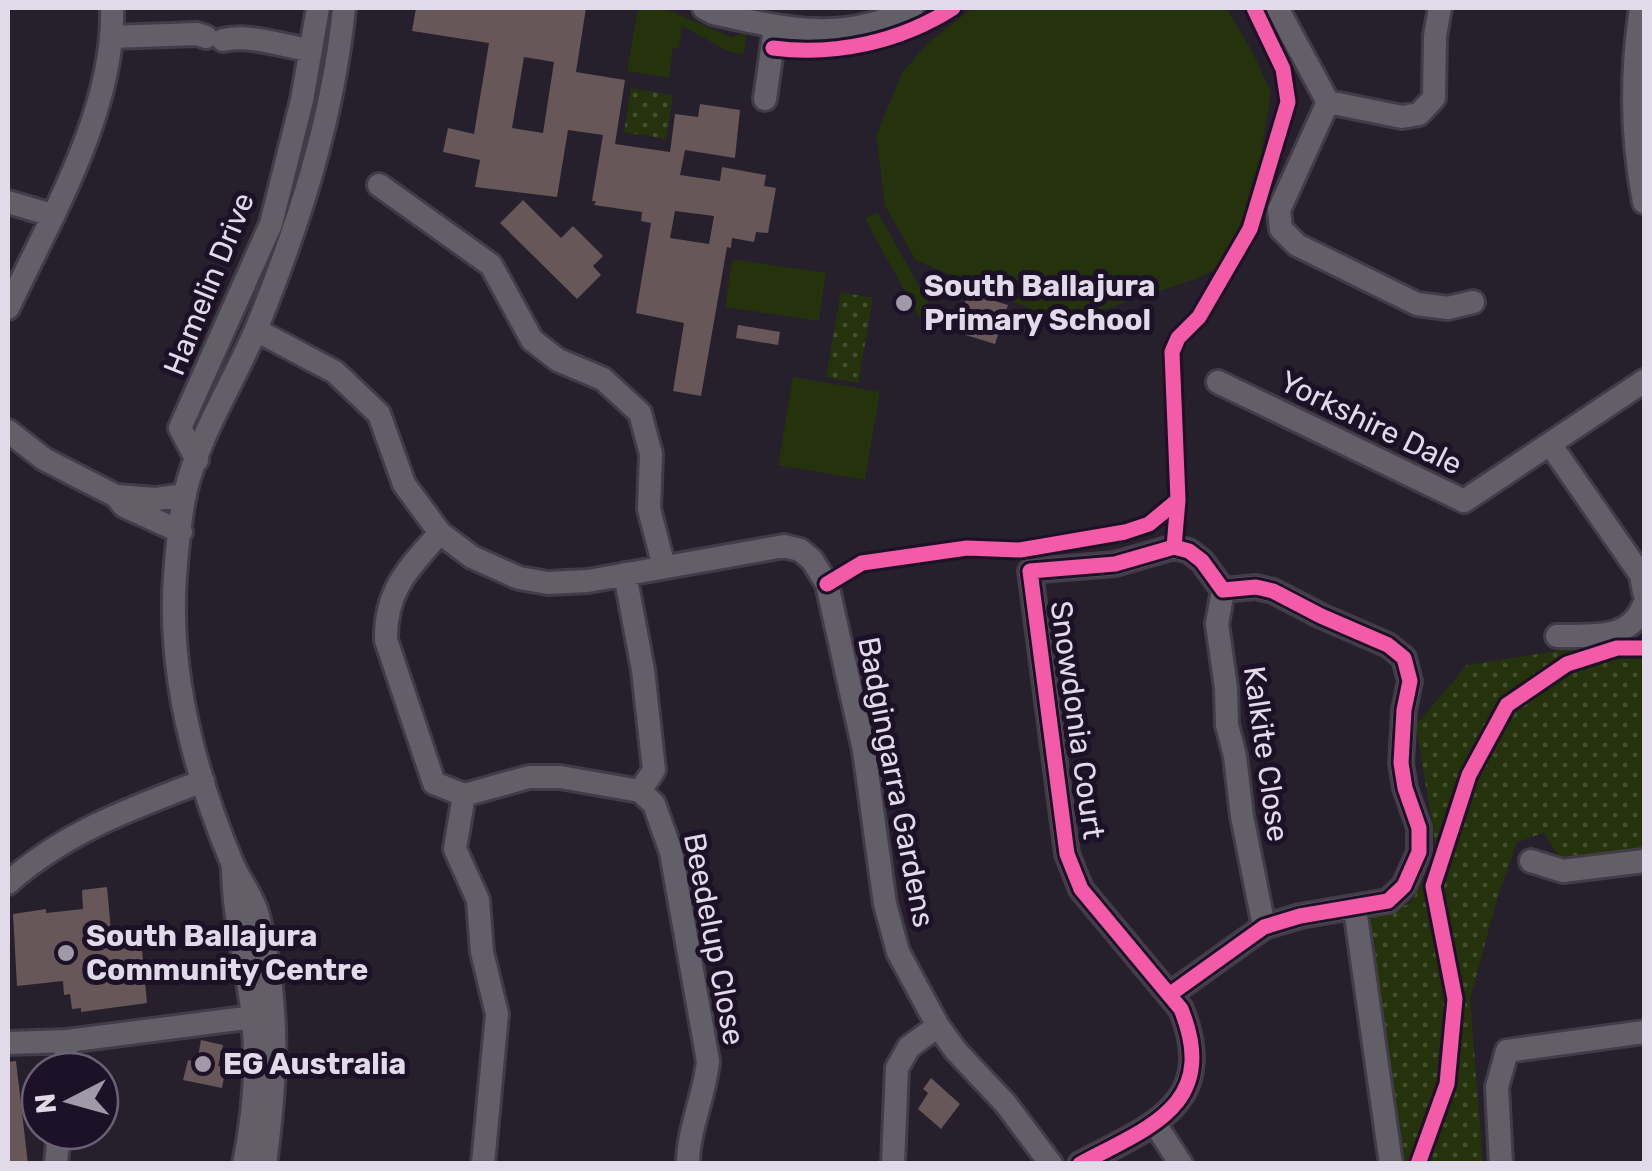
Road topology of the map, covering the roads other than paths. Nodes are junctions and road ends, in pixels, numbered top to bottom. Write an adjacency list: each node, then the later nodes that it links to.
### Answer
1 (112, 8): 10 (street)
2 (318, 8): 11 (street, Hamelin Drive)
3 (344, 8): 20 (street, Hamelin Drive)
4 (704, 8): 9 (street)
5 (912, 8): 9 (street)
6 (1277, 8): 13 (street)
7 (1440, 8): 13 (street)
8 (1641, 8): 16 (street)
9 (775, 28): 12 (street)
10 (111, 37): 11 (street); 17 (street)
11 (311, 50): 25 (street, Hamelin Drive)
12 (765, 98)
13 (1328, 102): 18 (street)
14 (379, 185): 30 (street)
15 (8, 202): 17 (street)
16 (1644, 202)
17 (52, 215): 19 (street)
18 (1473, 302)
19 (8, 308)
20 (256, 330): 25 (street, Hamelin Drive); 29 (street, Badgingarra Gardens)
21 (1644, 381): 24 (street, Yorkshire Dale)
22 (1218, 382): 24 (street, Yorkshire Dale)
23 (8, 431): 27 (street)
24 (1550, 444): 33 (street)
25 (196, 460): 26 (street, Hamelin Drive)
26 (185, 495): 27 (street); 28 (street, Hamelin Drive)
27 (116, 496): 28 (street)
28 (181, 532): 36 (street, Hamelin Drive)
29 (440, 533): 31 (street, Badgingarra Gardens); 38 (street)
30 (664, 567): 31 (street, Badgingarra Gardens); 47 (street, Badgingarra Gardens)
31 (625, 574): 37 (street)
32 (1223, 590): 43 (street); 44 (street, Kalkite Close); 45 (street, Snowdonia Court)
33 (1644, 592)
34 (1644, 604): 35 (street)
35 (1557, 636)
36 (203, 781): 41 (street, Hamelin Drive); 42 (street)
37 (640, 792): 38 (street); 56 (street, Beedelup Close)
38 (464, 795): 55 (street)
39 (1532, 861): 40 (street)
40 (1644, 861)
41 (233, 866): 46 (street, Hamelin Drive); 54 (street, Hamelin Drive)
42 (8, 883)
43 (1355, 909): 44 (street); 61 (street)
44 (1264, 927): 45 (street)
45 (1169, 995): 52 (street, Snowdonia Court)
46 (253, 1018): 49 (street); 53 (street, Hamelin Drive)
47 (938, 1026): 57 (street); 58 (street, Badgingarra Gardens)
48 (1644, 1032): 62 (street)
49 (67, 1040): 50 (street); 51 (street)
50 (8, 1043)
51 (66, 1051)
52 (1155, 1124): 59 (street, Snowdonia Court); 60 (street)
53 (244, 1164)
54 (265, 1164)
55 (483, 1164)
56 (688, 1164)
57 (893, 1164)
58 (1050, 1164)
59 (1080, 1164)
60 (1181, 1164)
61 (1391, 1164)
62 (1502, 1164)

